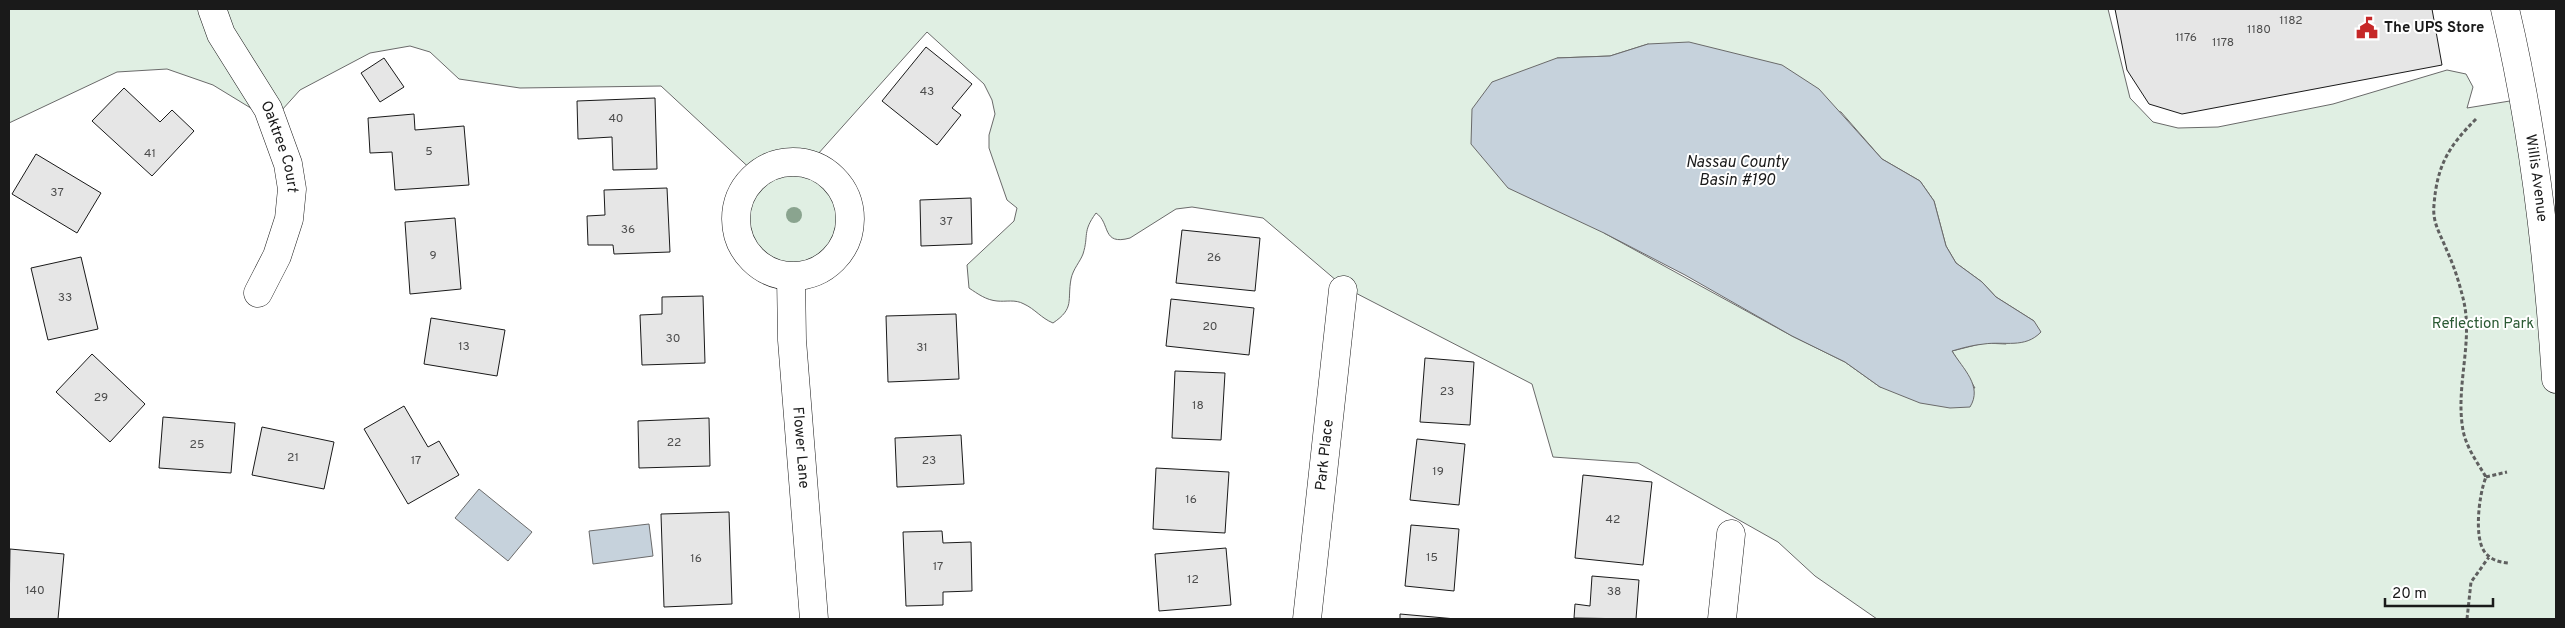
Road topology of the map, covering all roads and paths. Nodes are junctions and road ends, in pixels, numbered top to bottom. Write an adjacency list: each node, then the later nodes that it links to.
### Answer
1 (212, 9): 6 (street, Oaktree Court)
2 (2505, 9): 7 (street, Willis Avenue)
3 (2476, 119): 9 (path)
4 (791, 277): 4 (street); 13 (street, Flower Lane)
5 (1343, 290): 14 (street, Park Place)
6 (258, 293)
7 (2556, 379)
8 (2508, 472): 9 (path)
9 (2486, 477): 11 (path)
10 (1731, 534): 15 (street)
11 (2490, 557): 12 (path); 16 (path)
12 (2508, 563)
13 (814, 619)
14 (1307, 619)
15 (1722, 619)
16 (2467, 619)

